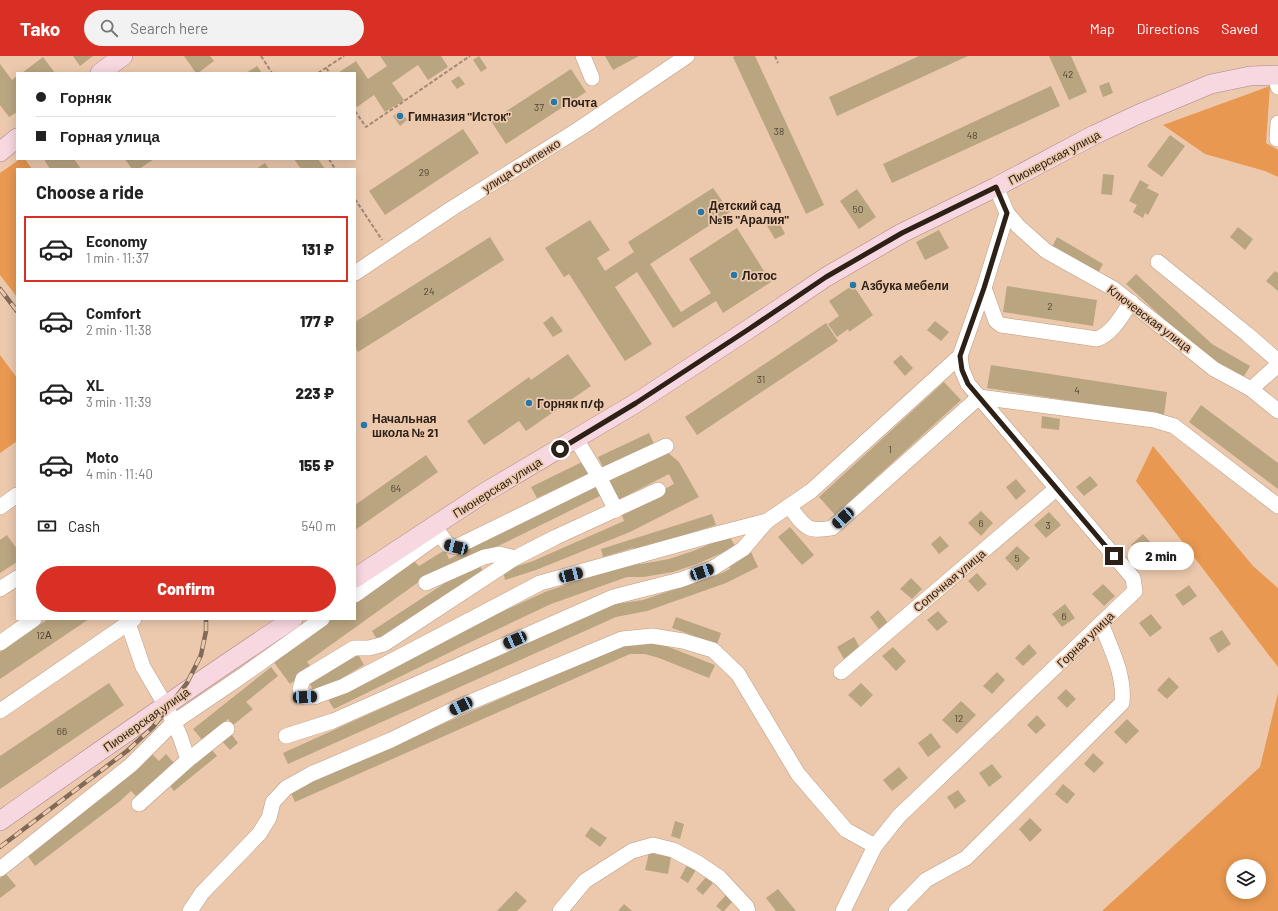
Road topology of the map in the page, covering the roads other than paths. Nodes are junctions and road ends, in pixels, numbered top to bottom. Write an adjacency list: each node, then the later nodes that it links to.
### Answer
1 (122, 56): 4 (main road)
2 (583, 56): 6 (street)
3 (687, 56): 14 (street, улица Осипенко)
4 (101, 72)
5 (1277, 76): 11 (main road, Пионерская улица)
6 (592, 78)
7 (1278, 123): 8 (street)
8 (1277, 138)
9 (16, 139): 10 (main road)
10 (0, 152)
11 (996, 187): 12 (street, Ключевская улица); 23 (main road, Пионерская улица)
12 (1007, 213): 15 (street); 16 (street, Ключевская улица)
13 (1158, 262): 18 (street)
14 (356, 272)
15 (984, 288): 16 (street); 17 (street)
16 (1131, 302): 20 (street, Ключевская улица)
17 (960, 356): 21 (street, Горная улица); 29 (street)
18 (1278, 361)
19 (1278, 365): 20 (street)
20 (1251, 388): 22 (street, Ключевская улица)
21 (979, 397): 26 (street, Горная улица); 29 (street); 30 (street)
22 (1278, 411)
23 (576, 439): 25 (street); 34 (main road, Пионерская улица)
24 (666, 446): 25 (street)
25 (600, 477): 32 (street); 34 (street)
26 (1057, 488): 45 (street, Горная улица); 47 (street, Сопочная улица)
27 (658, 490): 32 (street)
28 (16, 496): 31 (street)
29 (789, 506): 33 (street)
30 (1278, 506)
31 (0, 507)
32 (616, 510): 35 (street)
33 (768, 521): 35 (street); 51 (street)
34 (437, 530): 36 (main road, Пионерская улица); 40 (street)
35 (515, 558): 38 (street)
36 (356, 577)
37 (16, 579): 39 (street)
38 (426, 583)
39 (0, 589)
40 (356, 594)
41 (33, 620): 46 (street)
42 (291, 620): 49 (main road, Пионерская улица)
43 (320, 620): 49 (street)
44 (131, 621): 48 (street); 49 (street)
45 (1101, 623): 55 (street, Горная улица); 61 (street)
46 (0, 643)
47 (841, 672)
48 (0, 711)
49 (170, 714): 52 (street); 54 (main road, Пионерская улица); 56 (street)
50 (227, 728): 52 (street)
51 (286, 736)
52 (188, 760): 53 (street)
53 (139, 804)
54 (0, 821)
55 (875, 846): 57 (street); 60 (street, Горная улица)
56 (0, 869)
57 (190, 911)
58 (560, 911): 59 (street)
59 (748, 911)
60 (843, 911)
61 (896, 911)

